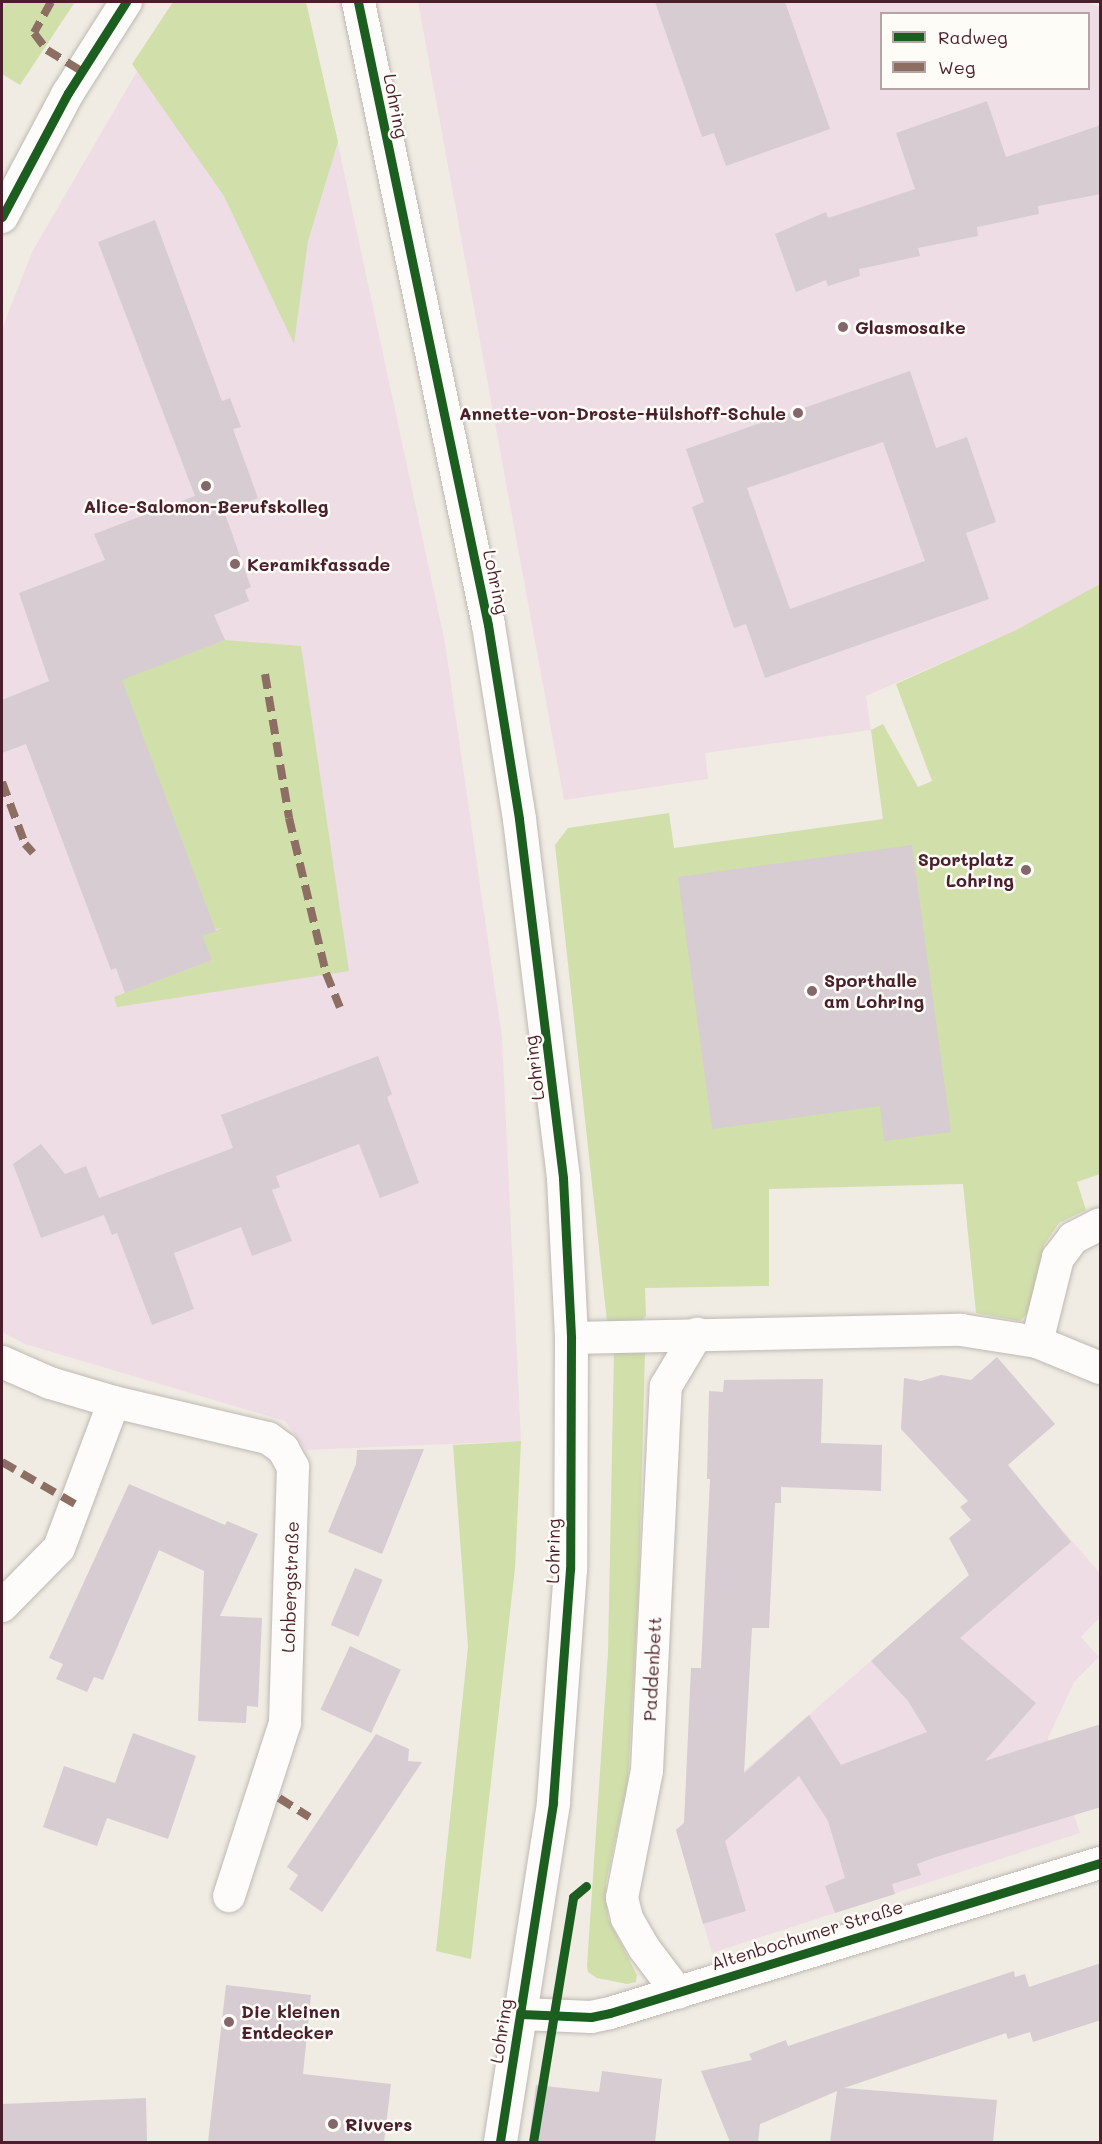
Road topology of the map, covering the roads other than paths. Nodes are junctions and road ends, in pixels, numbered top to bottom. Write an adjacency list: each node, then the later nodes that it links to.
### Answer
1 (126, 2): 3 (street)
2 (358, 2): 6 (street, Lohring)
3 (2, 217)
4 (1101, 1224): 7 (street)
5 (697, 1334): 6 (street); 7 (street); 14 (street, Paddenbett)
6 (571, 1338): 15 (street, Lohring)
7 (1037, 1342): 9 (street)
8 (2, 1362): 10 (street, Lohbergstraße)
9 (1101, 1368)
10 (114, 1402): 11 (street); 13 (street, Lohbergstraße)
11 (2, 1606)
12 (1101, 1863): 14 (street, Altenbochumer Straße)
13 (229, 1896)
14 (678, 1993): 15 (street, Altenbochumer Straße)
15 (521, 2014): 16 (street, Lohring)
16 (500, 2142)

